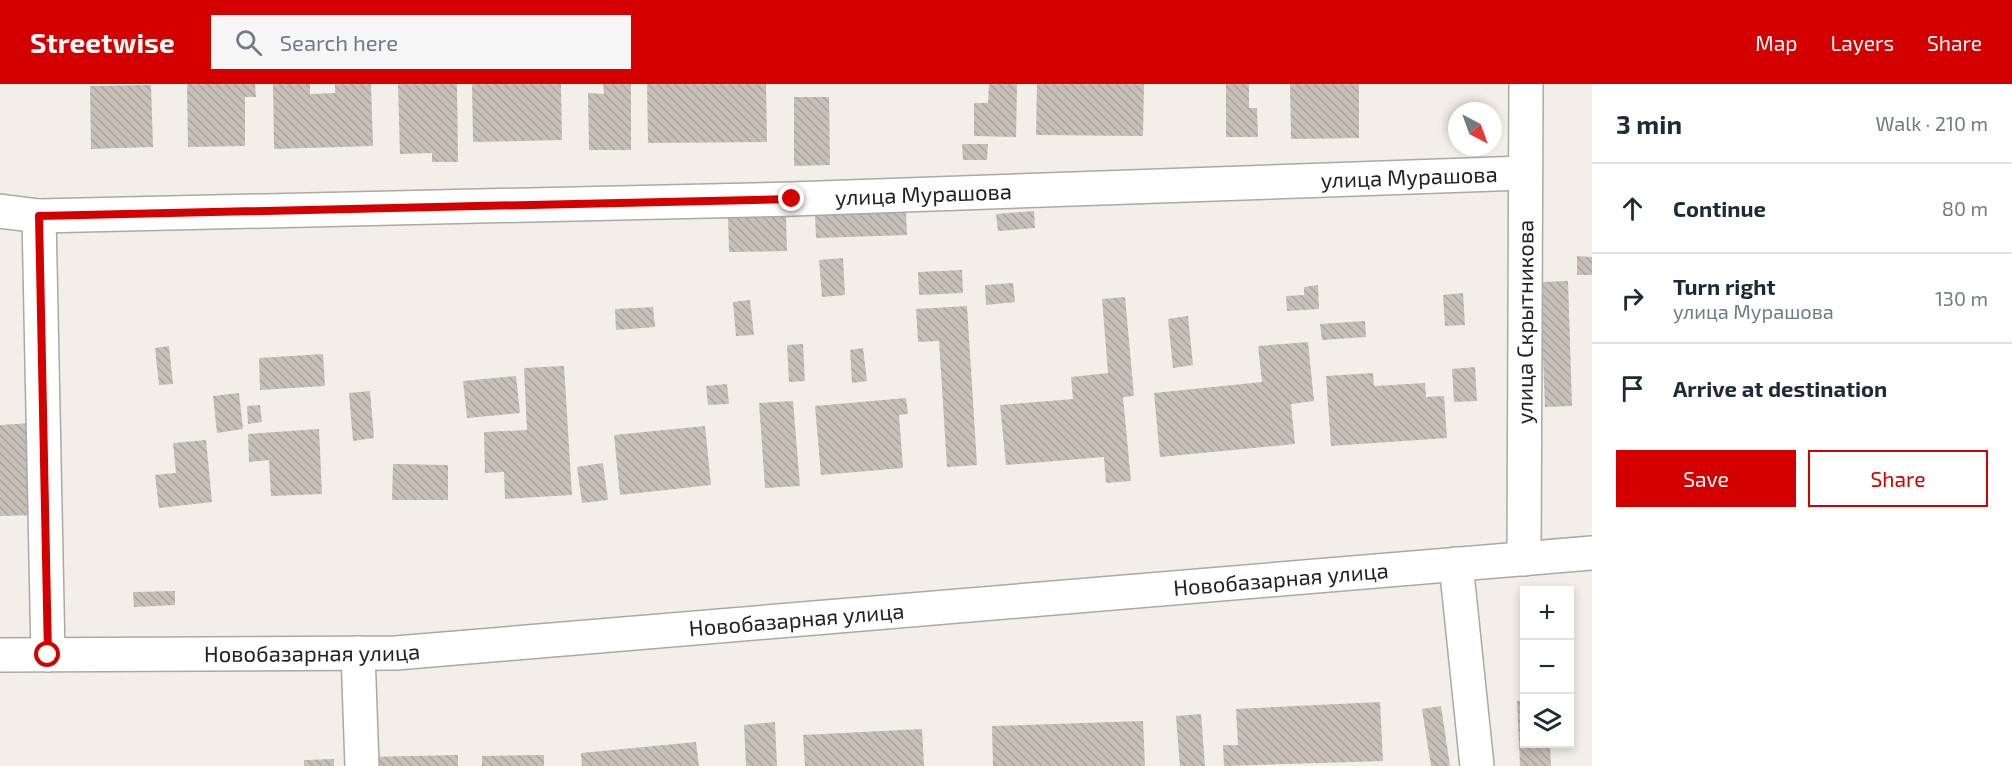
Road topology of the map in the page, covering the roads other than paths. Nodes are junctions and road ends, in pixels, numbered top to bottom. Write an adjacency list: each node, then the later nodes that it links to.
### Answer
1 (1526, 84): 2 (street, улица Скрытникова)
2 (1524, 173): 4 (street, улица Мурашова); 6 (street, улица Скрытникова)
3 (0, 211): 4 (street, улица Мурашова)
4 (39, 216): 10 (street)
5 (1592, 553): 6 (street, Новобазарная улица)
6 (1524, 559): 7 (street, Новобазарная улица)
7 (1456, 564): 8 (street, Новобазарная улица); 12 (street)
8 (358, 653): 10 (street, Новобазарная улица); 11 (street)
9 (0, 655): 10 (street, Новобазарная улица)
10 (48, 655)
11 (362, 766)
12 (1477, 766)

